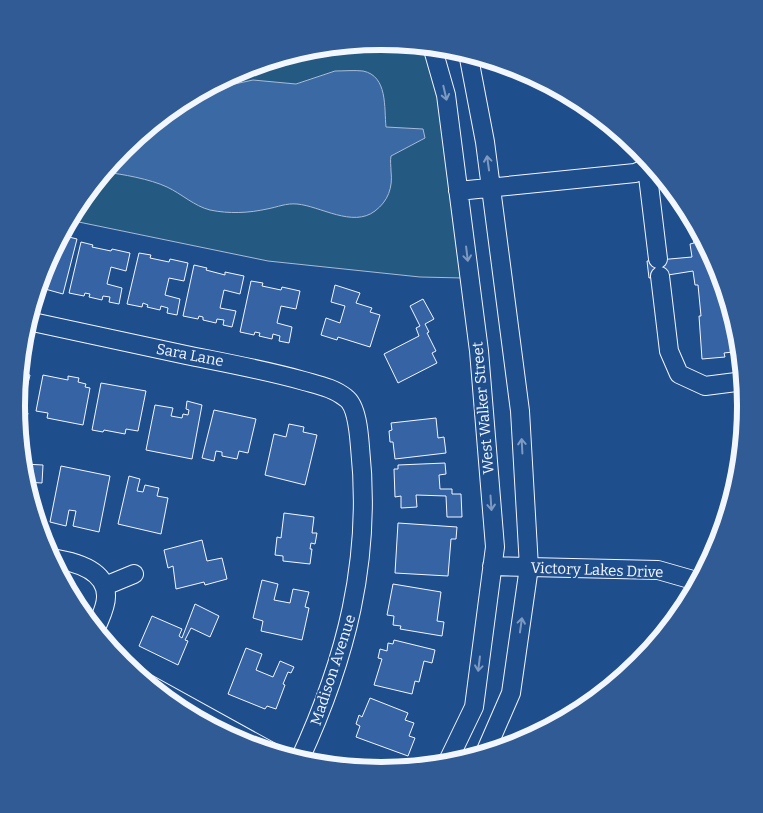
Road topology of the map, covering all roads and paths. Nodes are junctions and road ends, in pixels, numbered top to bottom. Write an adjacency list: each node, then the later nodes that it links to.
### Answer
1 (434, 54): 6 (street, West Walker Street, one-way to 6)
2 (470, 61): 5 (street, one-way to 2)
3 (647, 168): 5 (street)
4 (650, 172): 8 (street)
5 (492, 188): 6 (street); 12 (street, one-way to 5)
6 (458, 192): 11 (street, West Walker Street, one-way to 11)
7 (35, 323): 9 (street, Sara Lane)
8 (737, 382)
9 (348, 399): 20 (street, Madison Avenue)
10 (60, 561): 15 (street)
11 (492, 566): 12 (street, Victory Lakes Drive); 21 (street, West Walker Street, one-way to 21)
12 (529, 567): 14 (street, Victory Lakes Drive); 19 (street, one-way to 12)
13 (134, 574): 15 (street)
14 (693, 580)
15 (105, 586): 16 (street)
16 (98, 622)
17 (186, 705): 18 (street)
18 (227, 727)
19 (488, 747)
20 (302, 754)
21 (450, 756)

